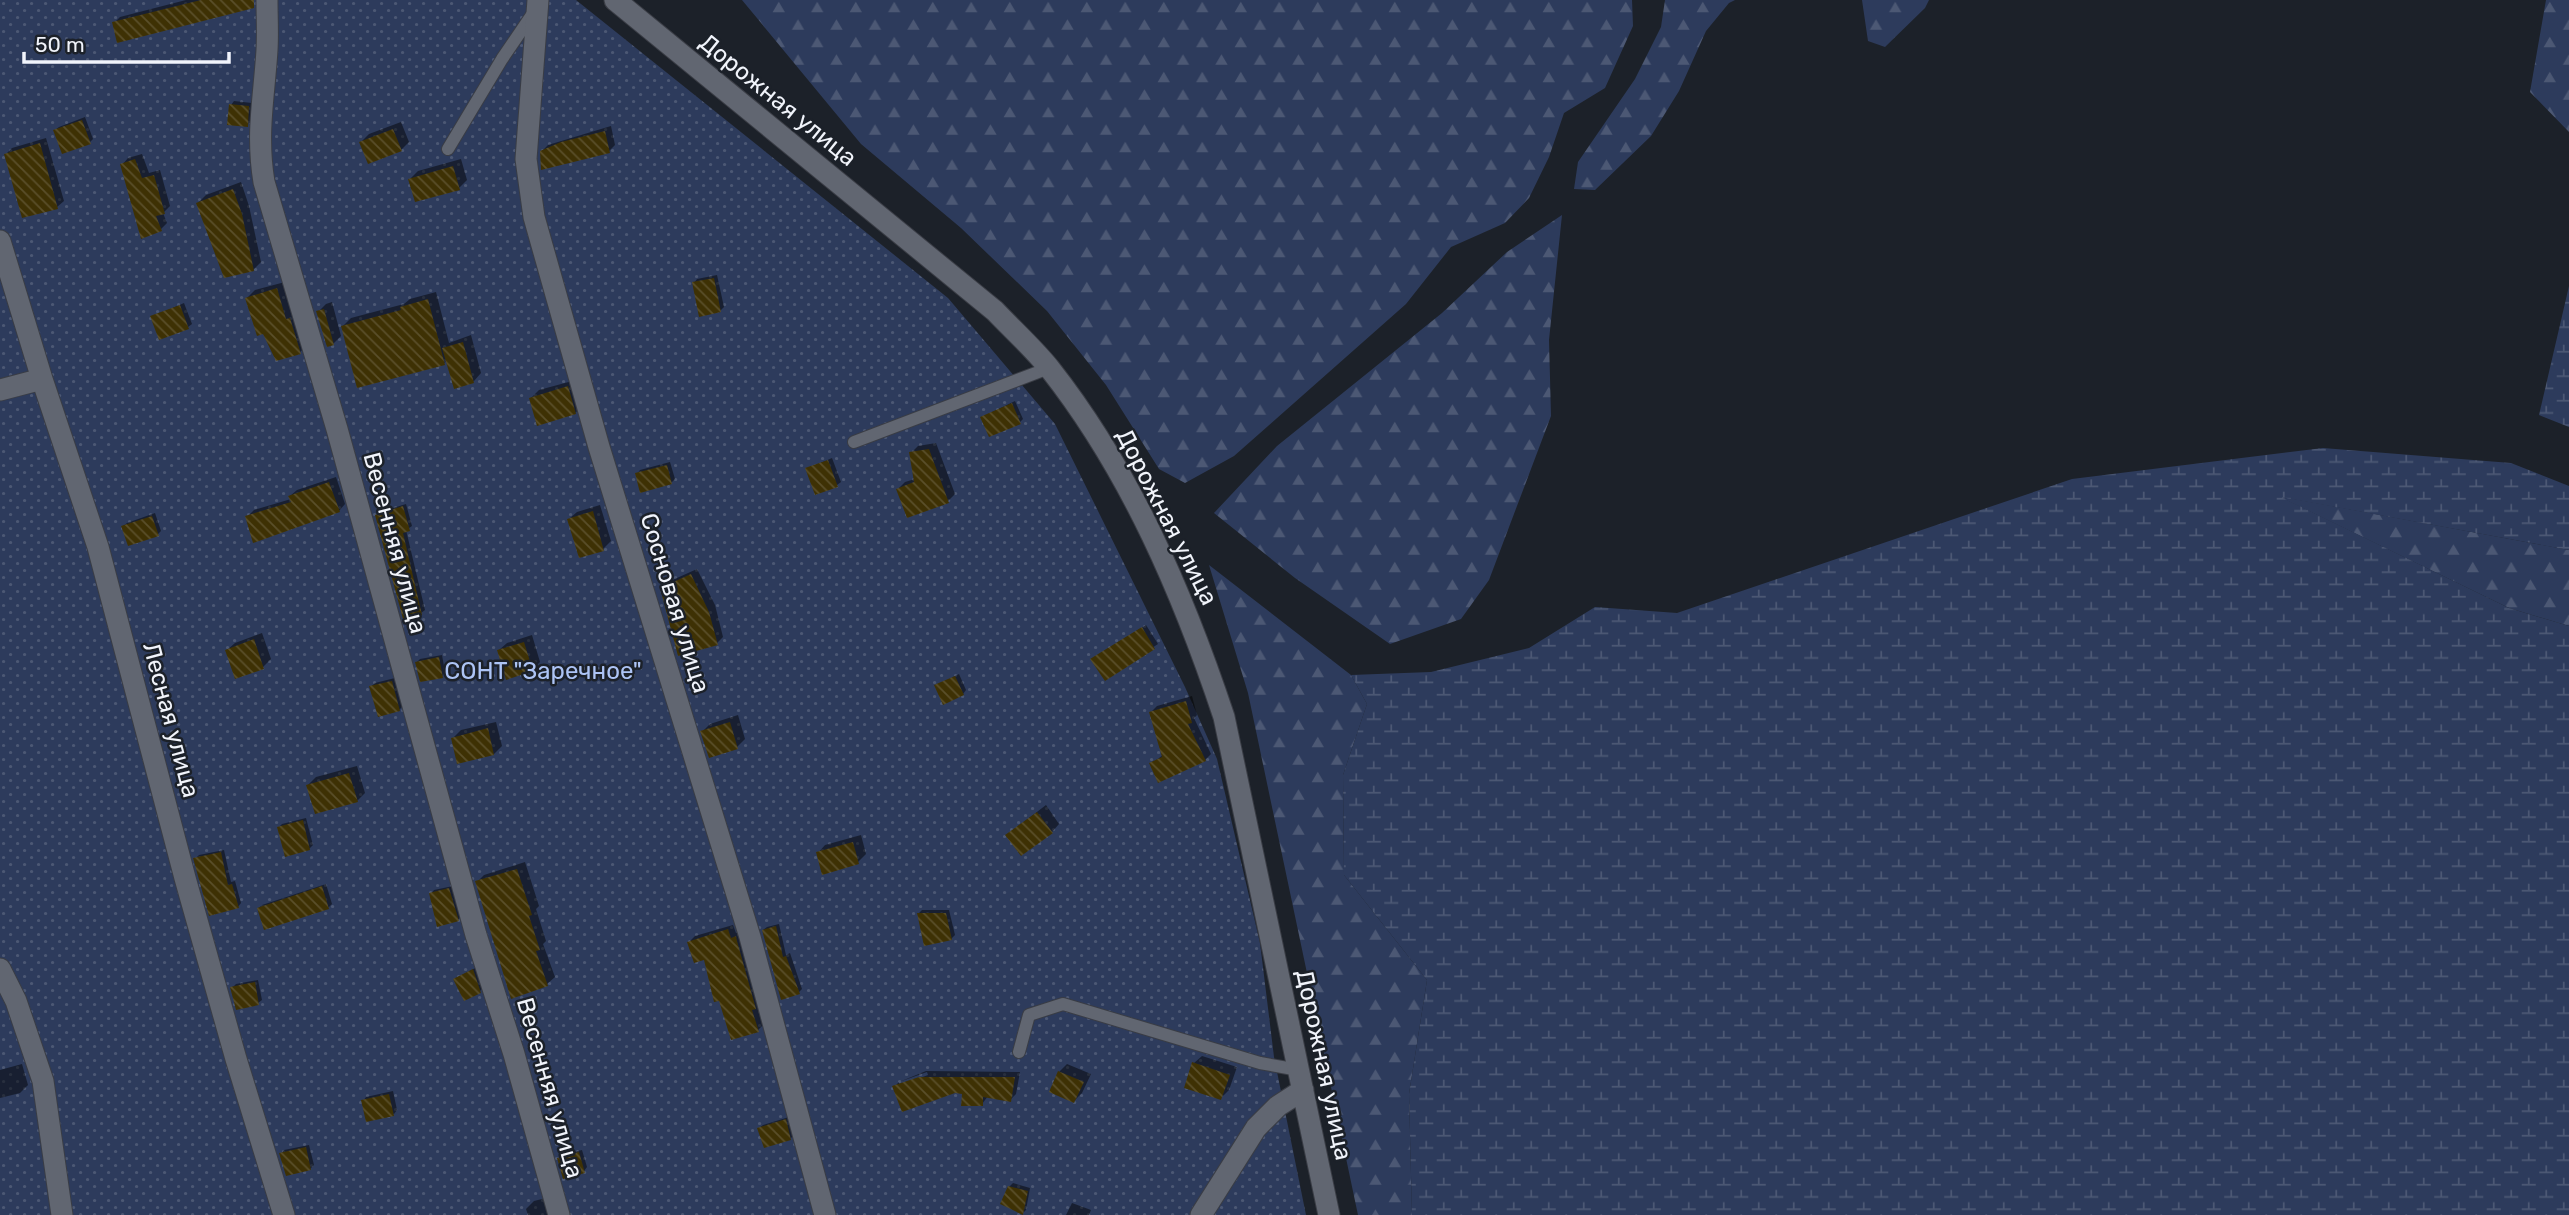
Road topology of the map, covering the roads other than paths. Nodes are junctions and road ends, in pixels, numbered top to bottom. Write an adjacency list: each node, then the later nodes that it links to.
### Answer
1 (267, 0): 15 (street, Весенняя улица)
2 (615, 0): 6 (street, Дорожная улица)
3 (537, 4): 4 (lane); 16 (street, Сосновая улица)
4 (448, 149)
5 (0, 241): 7 (street, Лесная улица)
6 (1049, 368): 9 (lane); 12 (street, Дорожная улица)
7 (42, 379): 8 (street); 14 (street, Лесная улица)
8 (0, 390)
9 (854, 442)
10 (0, 969): 13 (street)
11 (1019, 1052): 12 (lane)
12 (1301, 1080): 17 (street); 18 (street, Дорожная улица)
13 (62, 1215)
14 (284, 1215)
15 (559, 1215)
16 (825, 1215)
17 (1201, 1215)
18 (1329, 1215)

